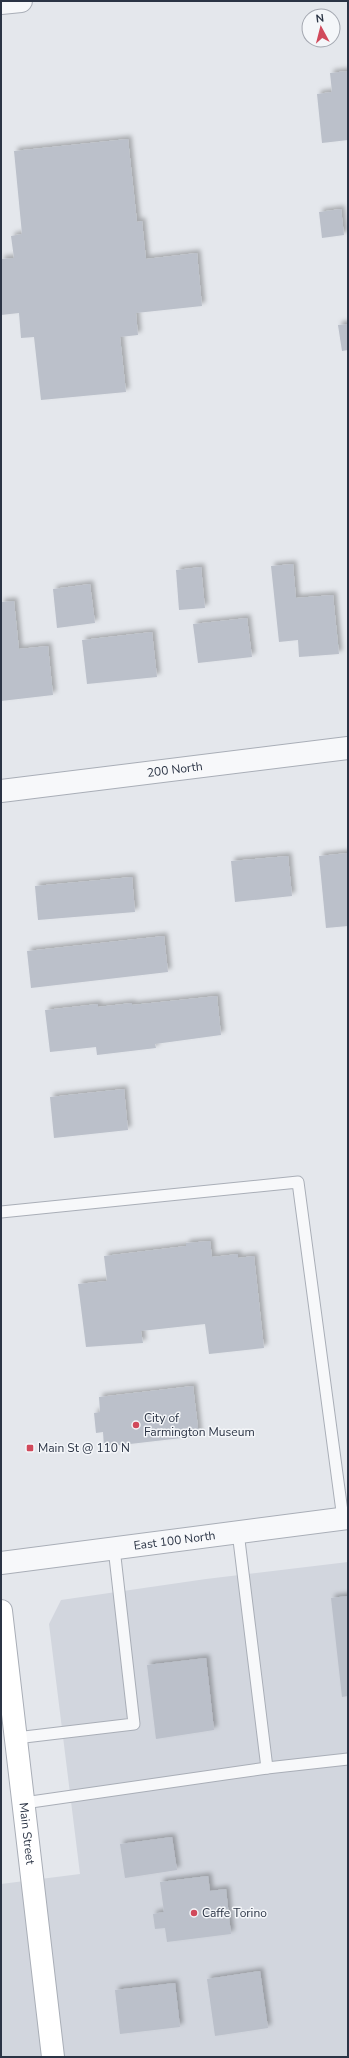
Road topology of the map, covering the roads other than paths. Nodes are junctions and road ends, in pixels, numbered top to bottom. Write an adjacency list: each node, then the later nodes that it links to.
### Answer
1 (21, 1): 2 (street)
2 (1, 3)
3 (348, 748): 4 (street, 200 North)
4 (1, 791)
5 (1, 1212): 6 (lane)
6 (345, 1518): 7 (street, East 100 North)
7 (238, 1532): 8 (street, East 100 North); 13 (lane)
8 (114, 1548): 9 (street, East 100 North); 11 (lane)
9 (1, 1563)
10 (1, 1611): 11 (main road, Main Street)
11 (16, 1738): 14 (main road, Main Street)
12 (348, 1759): 13 (lane)
13 (267, 1768): 14 (lane)
14 (24, 1803): 15 (main road, Main Street)
15 (53, 2057)

